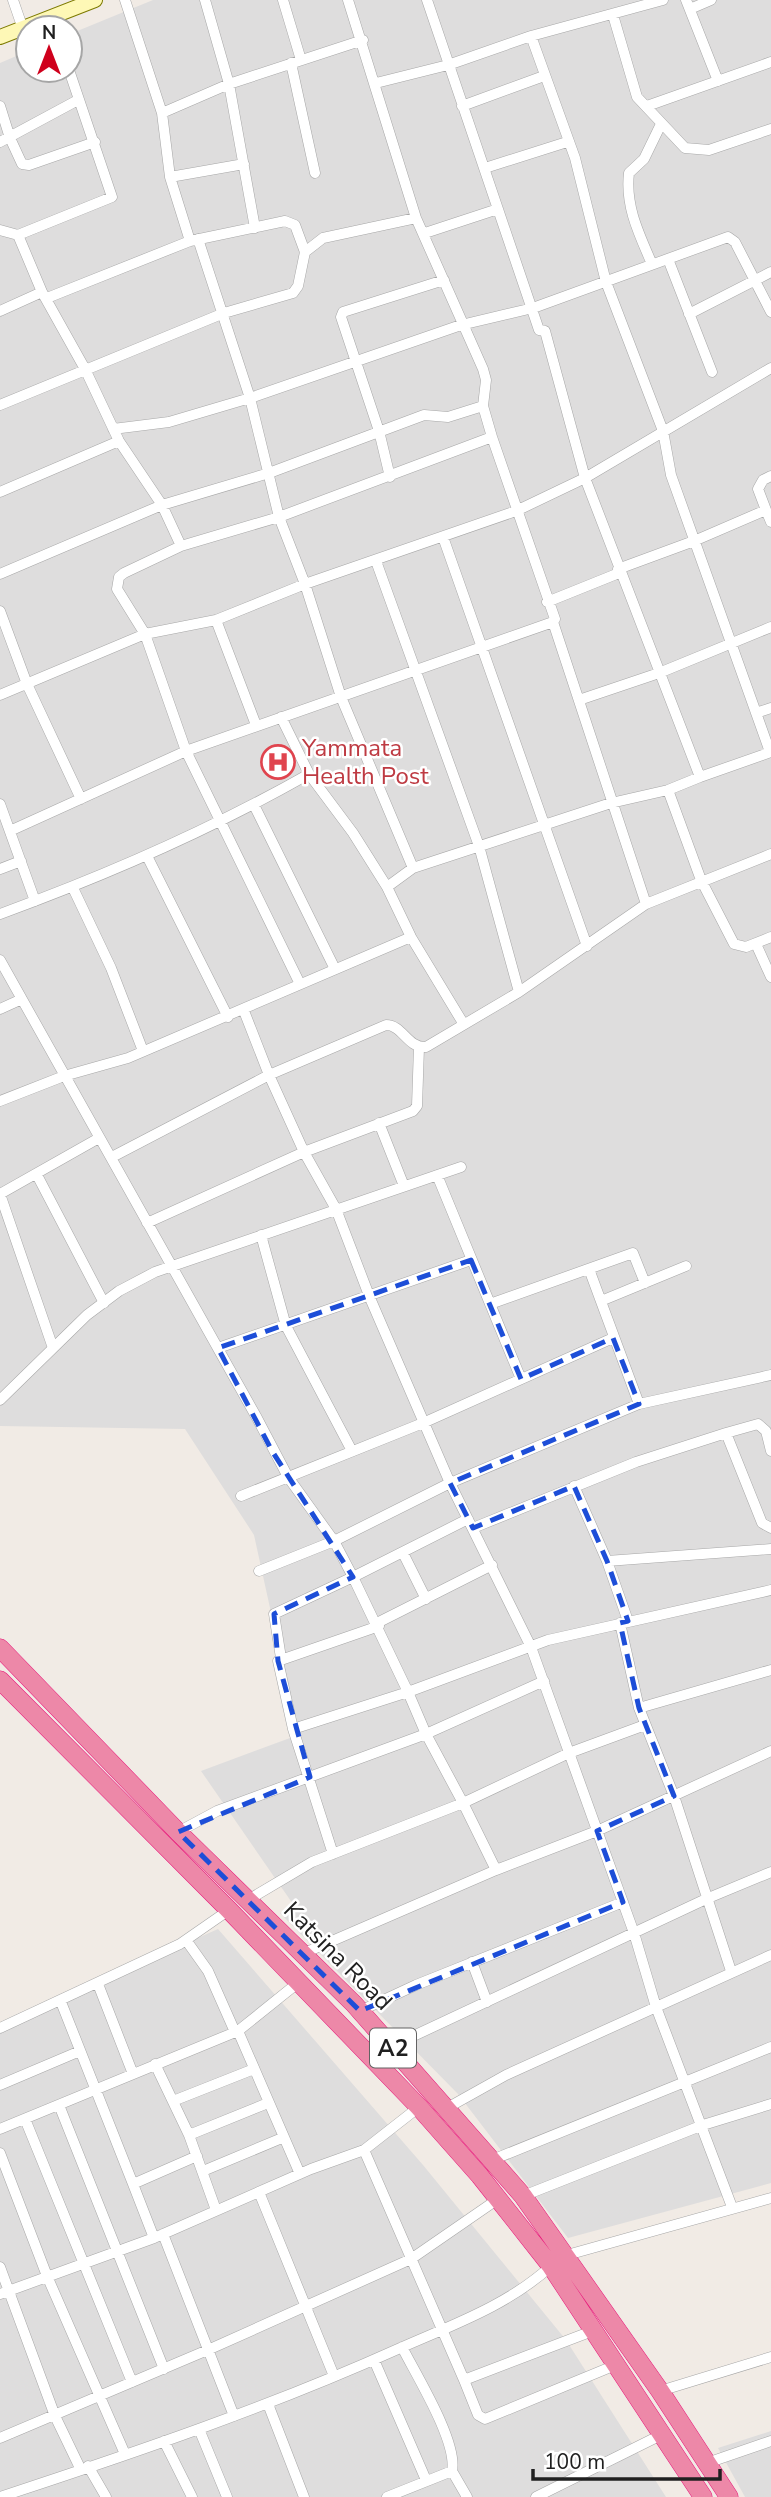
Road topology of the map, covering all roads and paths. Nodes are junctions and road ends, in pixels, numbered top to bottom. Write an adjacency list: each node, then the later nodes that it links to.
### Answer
1 (95, 0): 10 (street)
2 (125, 0): 26 (street)
3 (205, 0): 21 (street)
4 (283, 0): 14 (street)
5 (348, 0): 13 (street)
6 (427, 0): 16 (street)
7 (663, 0): 11 (street)
8 (711, 0): 9 (street)
9 (688, 4): 18 (street)
10 (70, 14)
11 (613, 15): 12 (street); 25 (street)
12 (531, 36): 16 (street); 17 (street)
13 (363, 40): 14 (street); 19 (street)
14 (296, 61): 21 (street); 34 (street)
15 (771, 62): 18 (street)
16 (448, 65): 19 (street); 24 (street)
17 (544, 76): 24 (street); 31 (street)
18 (718, 81): 25 (street)
19 (376, 83): 37 (street)
20 (73, 84): 22 (street)
21 (229, 85): 26 (street); 32 (street)
22 (78, 100): 29 (street); 30 (street)
23 (0, 106): 29 (street)
24 (463, 106): 33 (street)
25 (647, 106): 27 (street)
26 (162, 113): 35 (street)
27 (661, 124): 28 (street); 45 (street)
28 (771, 129)
29 (5, 140): 30 (street)
30 (95, 142): 41 (street)
31 (568, 142): 33 (street); 49 (street)
32 (244, 164): 35 (street); 38 (street)
33 (485, 168): 36 (street)
34 (315, 173)
35 (170, 177): 42 (street)
36 (498, 209): 40 (street); 51 (street)
37 (416, 218): 40 (street); 43 (street)
38 (255, 228): 42 (street); 43 (street)
39 (0, 230): 41 (street)
40 (425, 233): 47 (street)
41 (18, 235): 50 (street)
42 (194, 240): 50 (street); 54 (street)
43 (305, 252): 54 (street)
44 (668, 259): 45 (street); 48 (street); 55 (street)
45 (652, 264): 49 (street)
46 (771, 272): 48 (street)
47 (444, 280): 56 (street); 57 (street)
48 (755, 280): 53 (street); 55 (street)
49 (606, 282): 51 (street); 66 (street)
50 (45, 295): 52 (street); 59 (street)
51 (533, 308): 56 (street); 72 (street)
52 (0, 311)
53 (771, 312)
54 (224, 313): 59 (street); 61 (street)
55 (689, 314): 60 (street)
56 (461, 325): 57 (street); 63 (street)
57 (356, 361): 61 (street); 65 (street)
58 (771, 368): 66 (street)
59 (85, 369): 62 (street); 64 (street)
60 (712, 372)
61 (250, 398): 64 (street); 69 (street)
62 (0, 405)
63 (483, 406): 65 (street); 67 (street)
64 (113, 429): 68 (street)
65 (379, 431): 69 (street); 71 (street)
66 (663, 431): 72 (street); 80 (street)
67 (492, 438): 71 (street); 76 (street)
68 (119, 441): 73 (street); 74 (street)
69 (269, 473): 74 (street); 77 (street)
70 (771, 476): 75 (street)
71 (390, 477): 77 (street)
72 (585, 478): 76 (street); 83 (street)
73 (0, 492)
74 (162, 505): 81 (street); 84 (street)
75 (766, 510): 78 (street); 80 (street)
76 (516, 511): 79 (street); 86 (street)
77 (279, 517): 81 (street); 85 (street)
78 (771, 522)
79 (443, 537): 82 (street); 93 (street)
80 (694, 541): 83 (street); 92 (street)
81 (181, 546): 91 (street)
82 (376, 561): 85 (street); 94 (street)
83 (619, 571): 86 (street); 95 (street)
84 (0, 574)
85 (305, 584): 88 (street); 98 (street)
86 (547, 602): 89 (street)
87 (0, 611): 96 (street)
88 (216, 620): 91 (street); 103 (street)
89 (553, 622): 93 (street); 99 (street)
90 (771, 627): 92 (street)
91 (145, 634): 96 (street); 104 (street)
92 (730, 644): 95 (street); 101 (street)
93 (484, 646): 94 (street); 114 (street)
94 (415, 671): 98 (street); 116 (street)
95 (659, 673): 99 (street); 107 (street)
96 (27, 684): 97 (street); 109 (street)
97 (0, 695)
98 (341, 697): 102 (street); 120 (street)
99 (579, 700): 110 (street)
100 (771, 708): 101 (street)
101 (756, 713): 105 (street)
102 (281, 717): 103 (street); 106 (street)
103 (256, 726): 104 (street)
104 (186, 751): 109 (street); 113 (street)
105 (771, 752): 107 (street)
106 (309, 774): 112 (street); 123 (street)
107 (700, 778): 108 (street)
108 (668, 790): 110 (street); 122 (street)
109 (81, 799): 115 (street)
110 (611, 803): 114 (street); 126 (street)
111 (0, 804): 115 (street)
112 (254, 805): 113 (street); 133 (street)
113 (219, 822): 118 (street); 135 (street)
114 (543, 827): 116 (street); 131 (street)
115 (12, 830): 119 (street)
116 (479, 846): 120 (street); 136 (street)
117 (771, 854): 122 (street)
118 (147, 856): 124 (street); 140 (street)
119 (21, 861): 121 (street); 125 (street)
120 (413, 868): 123 (street)
121 (0, 869)
122 (701, 880): 126 (street); 130 (street)
123 (387, 887): 128 (street)
124 (73, 888): 125 (street); 143 (street)
125 (36, 901): 127 (street)
126 (646, 904): 131 (street)
127 (0, 914)
128 (411, 937): 133 (street); 141 (street)
129 (771, 937): 130 (street)
130 (756, 944): 134 (street)
131 (587, 946): 136 (street)
132 (0, 960): 137 (street)
133 (334, 967): 135 (street)
134 (771, 977)
135 (300, 984): 139 (street)
136 (519, 992): 141 (street)
137 (22, 999): 138 (street); 145 (street)
138 (0, 1009)
139 (244, 1011): 140 (street); 144 (street)
140 (228, 1017): 143 (street)
141 (463, 1023): 142 (street)
142 (419, 1047): 144 (street); 147 (street)
143 (143, 1051): 145 (street)
144 (268, 1075): 149 (street); 150 (street)
145 (64, 1076): 146 (street); 148 (street)
146 (0, 1101)
147 (379, 1123): 149 (street); 154 (street)
148 (99, 1138): 150 (street); 152 (street)
149 (304, 1152): 156 (street); 157 (street)
150 (112, 1157): 157 (street)
151 (461, 1167): 153 (street)
152 (37, 1175): 155 (street); 166 (street)
153 (437, 1175): 154 (street); 159 (street)
154 (404, 1186): 156 (street)
155 (0, 1194): 170 (street)
156 (336, 1209): 158 (street); 164 (street)
157 (147, 1223): 160 (street)
158 (261, 1235): 160 (street); 168 (street)
159 (471, 1260): 164 (street); 167 (street)
160 (172, 1265): 166 (street); 171 (street)
161 (686, 1266): 163 (street)
162 (589, 1269): 163 (street); 165 (street); 167 (street)
163 (645, 1283): 165 (street)
164 (370, 1298): 168 (street); 176 (street)
165 (601, 1301): 169 (street)
166 (104, 1303): 170 (street)
167 (490, 1304): 173 (street)
168 (286, 1326): 171 (street); 178 (street)
169 (613, 1338): 173 (street); 175 (street)
170 (53, 1348): 174 (street)
171 (218, 1348): 180 (street)
172 (771, 1375): 175 (street)
173 (521, 1379): 176 (street)
174 (1, 1398)
175 (639, 1404): 181 (street)
176 (424, 1423): 178 (street); 181 (street)
177 (726, 1433): 179 (street); 182 (street); 185 (street)
178 (352, 1451): 180 (street)
179 (771, 1451)
180 (288, 1478): 183 (street); 186 (street)
181 (450, 1483): 184 (street); 186 (street)
182 (574, 1486): 184 (street); 189 (street)
183 (241, 1496)
184 (471, 1523): 188 (street); 190 (street)
185 (771, 1528)
186 (334, 1541): 191 (street); 192 (street)
187 (771, 1549): 189 (street)
188 (403, 1553): 192 (street); 194 (street)
189 (607, 1561): 195 (street)
190 (492, 1564): 194 (street); 197 (street)
191 (259, 1571)
192 (353, 1577): 196 (street); 199 (street)
193 (771, 1590): 195 (street)
194 (426, 1599): 196 (street)
195 (624, 1622): 197 (street); 204 (street)
196 (378, 1624): 199 (street); 203 (street)
197 (531, 1647): 202 (street); 203 (street)
198 (0, 1648): 214 (highway, Katsina Road / A2)
199 (278, 1661): 206 (street)
200 (771, 1670): 204 (street)
201 (0, 1680): 221 (highway, Katsina Road / A2)
202 (544, 1681): 207 (street); 209 (street)
203 (408, 1692): 206 (street); 207 (street)
204 (639, 1708): 205 (street)
205 (645, 1725): 209 (street); 211 (street)
206 (293, 1729): 210 (street)
207 (426, 1734): 210 (street); 212 (street)
208 (771, 1751): 211 (street)
209 (569, 1754): 212 (street); 213 (street)
210 (310, 1777): 214 (street); 215 (street)
211 (674, 1796): 213 (street); 218 (street)
212 (463, 1803): 215 (street); 216 (street)
213 (597, 1831): 216 (street); 220 (street)
214 (178, 1832): 219 (highway, Katsina Road / A2)
215 (333, 1854): 219 (street)
216 (496, 1870): 224 (street)
217 (771, 1872): 218 (street)
218 (706, 1899): 222 (street); 227 (street)
219 (247, 1900): 224 (highway, Katsina Road / A2)
220 (623, 1902): 222 (street); 226 (street)
221 (229, 1910): 223 (street); 228 (highway, Katsina Road / A2)
222 (634, 1933): 231 (street); 232 (street)
223 (186, 1940): 229 (street); 235 (street)
224 (302, 1954): 233 (highway, Katsina Road / A2)
225 (771, 1955): 227 (street)
226 (472, 1962): 231 (street); 233 (street)
227 (731, 1971): 232 (street)
228 (299, 1982): 235 (street); 249 (highway, Katsina Road / A2)
229 (98, 1984): 230 (street); 241 (street)
230 (61, 2002): 234 (street); 238 (street)
231 (487, 2002): 236 (street)
232 (656, 2007): 242 (street); 250 (street)
233 (360, 2011): 236 (highway, Katsina Road / A2)
234 (0, 2028)
235 (237, 2031): 239 (street); 240 (street)
236 (392, 2046): 250 (highway, Katsina Road / A2)
237 (771, 2047): 242 (street)
238 (79, 2051): 243 (street); 244 (street)
239 (155, 2064): 241 (street); 245 (street)
240 (254, 2069): 245 (street); 246 (street)
241 (133, 2074): 244 (street)
242 (686, 2079): 253 (street); 259 (street)
243 (0, 2085)
244 (96, 2089): 248 (street); 262 (street)
245 (173, 2101): 254 (street)
246 (268, 2103): 254 (street); 255 (street)
247 (771, 2104): 253 (street)
248 (59, 2105): 251 (street); 270 (street)
249 (419, 2107): 256 (street); 266 (highway, Katsina Road / A2)
250 (447, 2108): 259 (highway, Katsina Road / A2)
251 (25, 2119): 252 (street); 273 (street)
252 (1, 2125)
253 (703, 2125): 264 (street); 267 (street)
254 (189, 2135): 258 (street)
255 (282, 2138): 260 (street); 261 (street)
256 (364, 2150): 261 (street); 272 (street)
257 (0, 2153): 276 (street)
258 (197, 2156): 260 (street); 262 (street)
259 (492, 2160): 264 (highway, Katsina Road / A2)
260 (203, 2171): 268 (street)
261 (300, 2174): 263 (street)
262 (133, 2183): 269 (street)
263 (259, 2192): 268 (street); 278 (street)
264 (523, 2196): 271 (highway, Katsina Road / A2)
265 (771, 2198): 267 (street)
266 (498, 2199): 272 (street); 274 (highway, Katsina Road / A2)
267 (732, 2207): 271 (street)
268 (216, 2210): 269 (street)
269 (159, 2236): 270 (street); 282 (street)
270 (117, 2252): 273 (street); 286 (street)
271 (567, 2255): 290 (highway, Katsina Road / A2)
272 (411, 2259): 278 (street); 280 (street)
273 (83, 2264): 276 (street); 289 (street)
274 (551, 2266): 279 (highway, Katsina Road / A2); 280 (street)
275 (0, 2267): 277 (street)
276 (47, 2276): 277 (street); 291 (street)
277 (4, 2292): 293 (street)
278 (306, 2306): 282 (street); 287 (street)
279 (595, 2330): 285 (highway, Katsina Road / A2); 288 (street)
280 (442, 2331): 281 (street); 288 (street)
281 (402, 2347): 284 (street); 303 (street)
282 (210, 2350): 286 (street); 294 (street)
283 (771, 2357): 290 (street)
284 (374, 2360): 287 (street); 304 (street)
285 (618, 2364): 288 (street); 296 (highway, Katsina Road / A2)
286 (164, 2369): 289 (street)
287 (334, 2376): 292 (street)
288 (464, 2379)
289 (132, 2382): 291 (street)
290 (660, 2391): 301 (highway, Katsina Road / A2)
291 (99, 2396): 293 (street); 300 (street)
292 (268, 2404): 294 (street); 310 (street)
293 (55, 2416): 297 (street); 302 (street)
294 (234, 2416): 295 (street)
295 (199, 2429): 298 (street); 309 (street)
296 (663, 2434): 313 (street); 314 (highway, Katsina Road / A2)
297 (0, 2438)
298 (164, 2441): 300 (street); 308 (street)
299 (771, 2441): 301 (street)
300 (125, 2454): 302 (street)
301 (707, 2463): 315 (highway, Katsina Road / A2)
302 (84, 2467): 305 (street); 307 (street)
303 (452, 2471): 304 (street); 312 (street)
304 (426, 2480): 311 (street)
305 (24, 2493): 306 (street)
306 (0, 2497)
307 (106, 2497)
308 (192, 2497)
309 (227, 2497)
310 (304, 2497)
311 (387, 2497)
312 (467, 2497)
313 (536, 2497)
314 (703, 2497)
315 (729, 2497)

